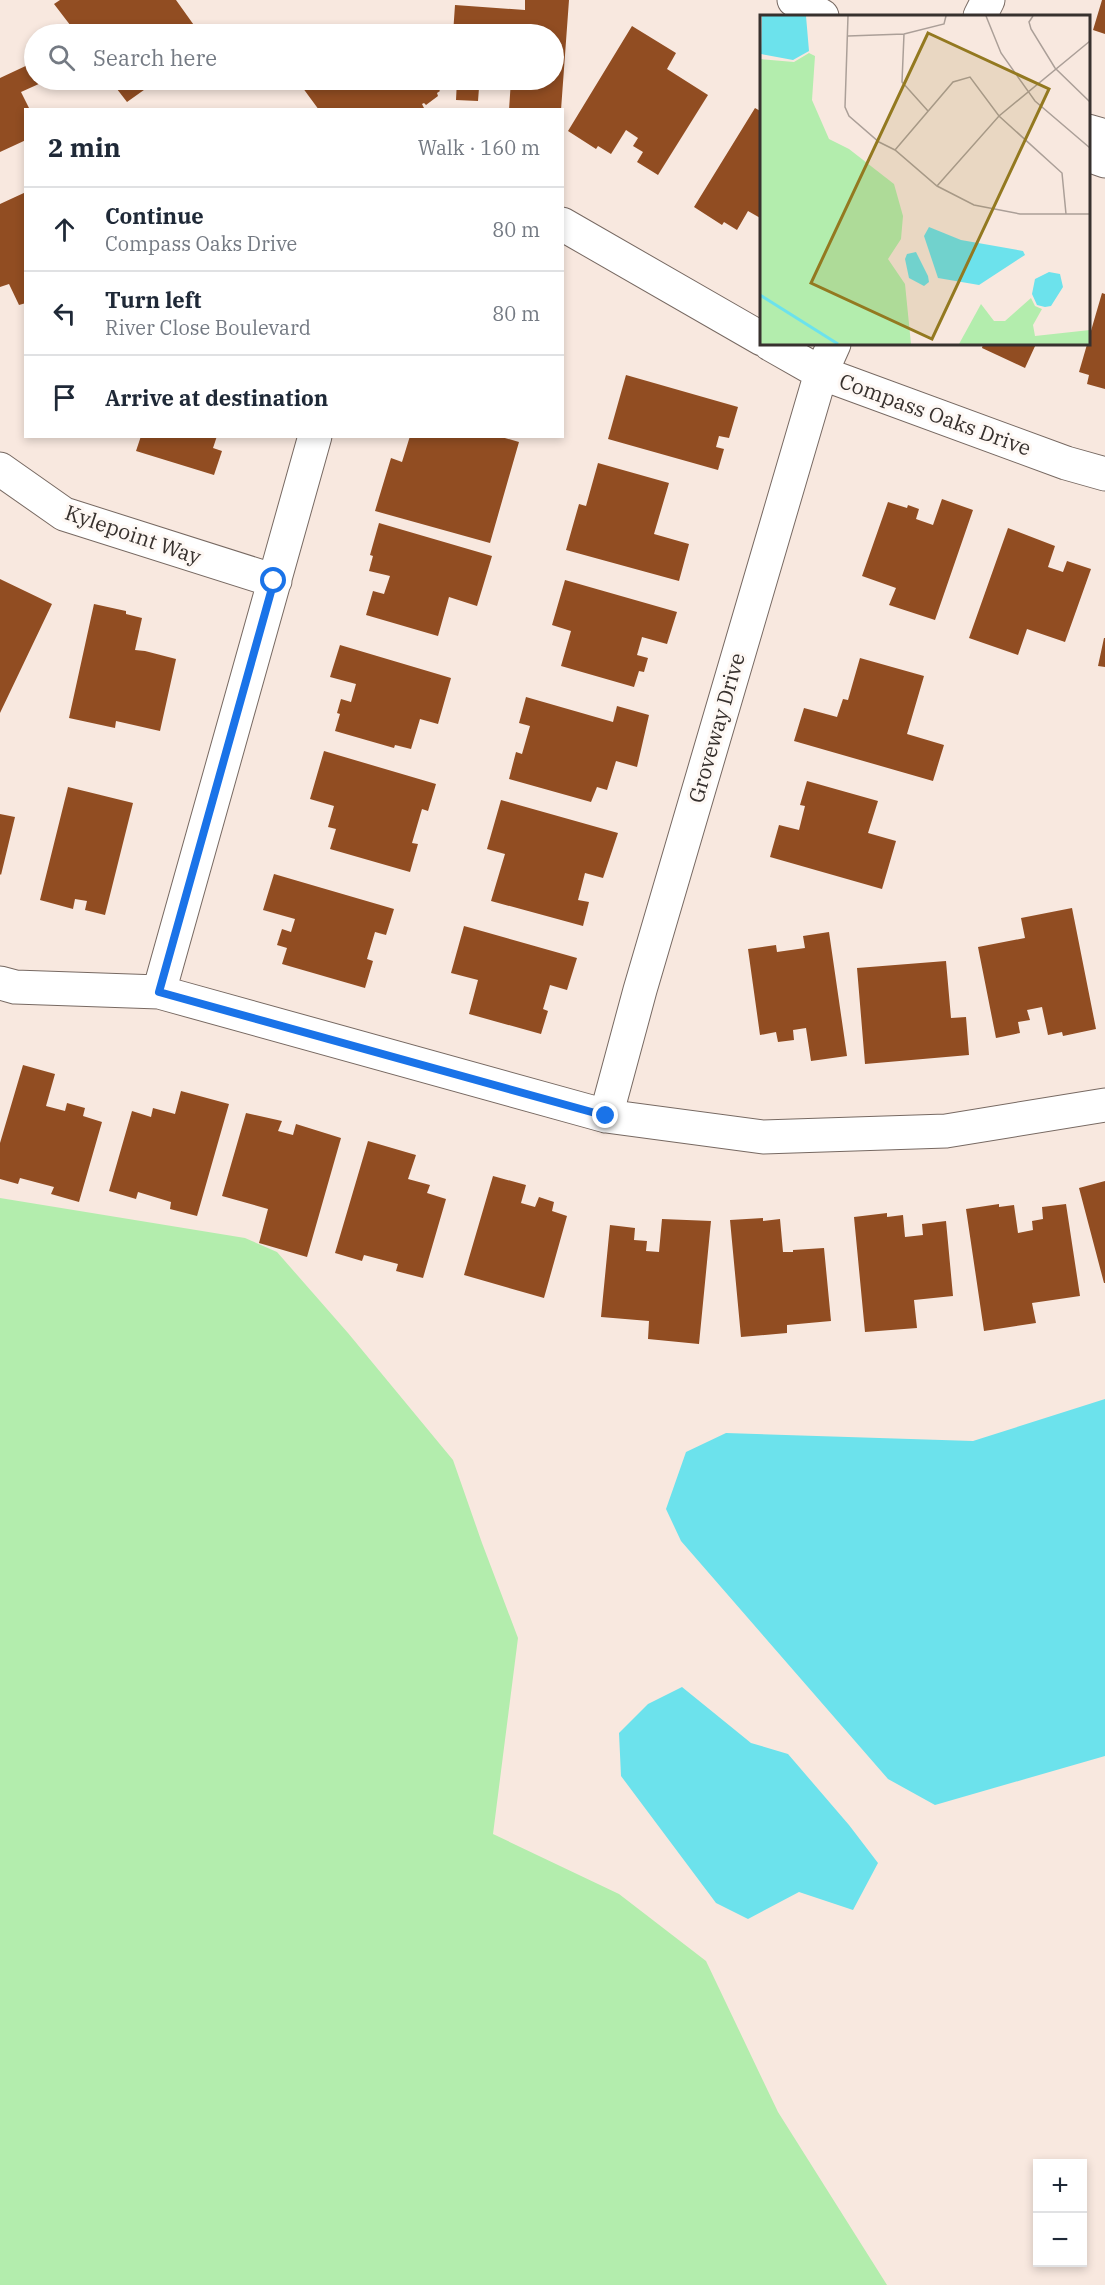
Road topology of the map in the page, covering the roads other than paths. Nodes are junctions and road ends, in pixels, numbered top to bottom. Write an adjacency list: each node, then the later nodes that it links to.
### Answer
1 (794, 0): 3 (street)
2 (988, 0): 4 (street)
3 (820, 15)
4 (980, 15)
5 (1090, 130): 6 (street)
6 (1105, 136)
7 (1090, 155): 8 (street)
8 (1105, 161)
9 (564, 226): 10 (street)
10 (760, 338)
11 (772, 345): 13 (street, Compass Oaks Drive)
12 (834, 345): 13 (street, Groveway Drive)
13 (821, 373): 16 (street, Compass Oaks Drive); 21 (street, Groveway Drive)
14 (314, 438): 17 (street)
15 (0, 469): 17 (street, Kylepoint Way)
16 (1105, 474)
17 (274, 581): 19 (street)
18 (0, 982): 19 (street)
19 (159, 992): 21 (street)
20 (1105, 1104): 21 (street)
21 (606, 1116)

